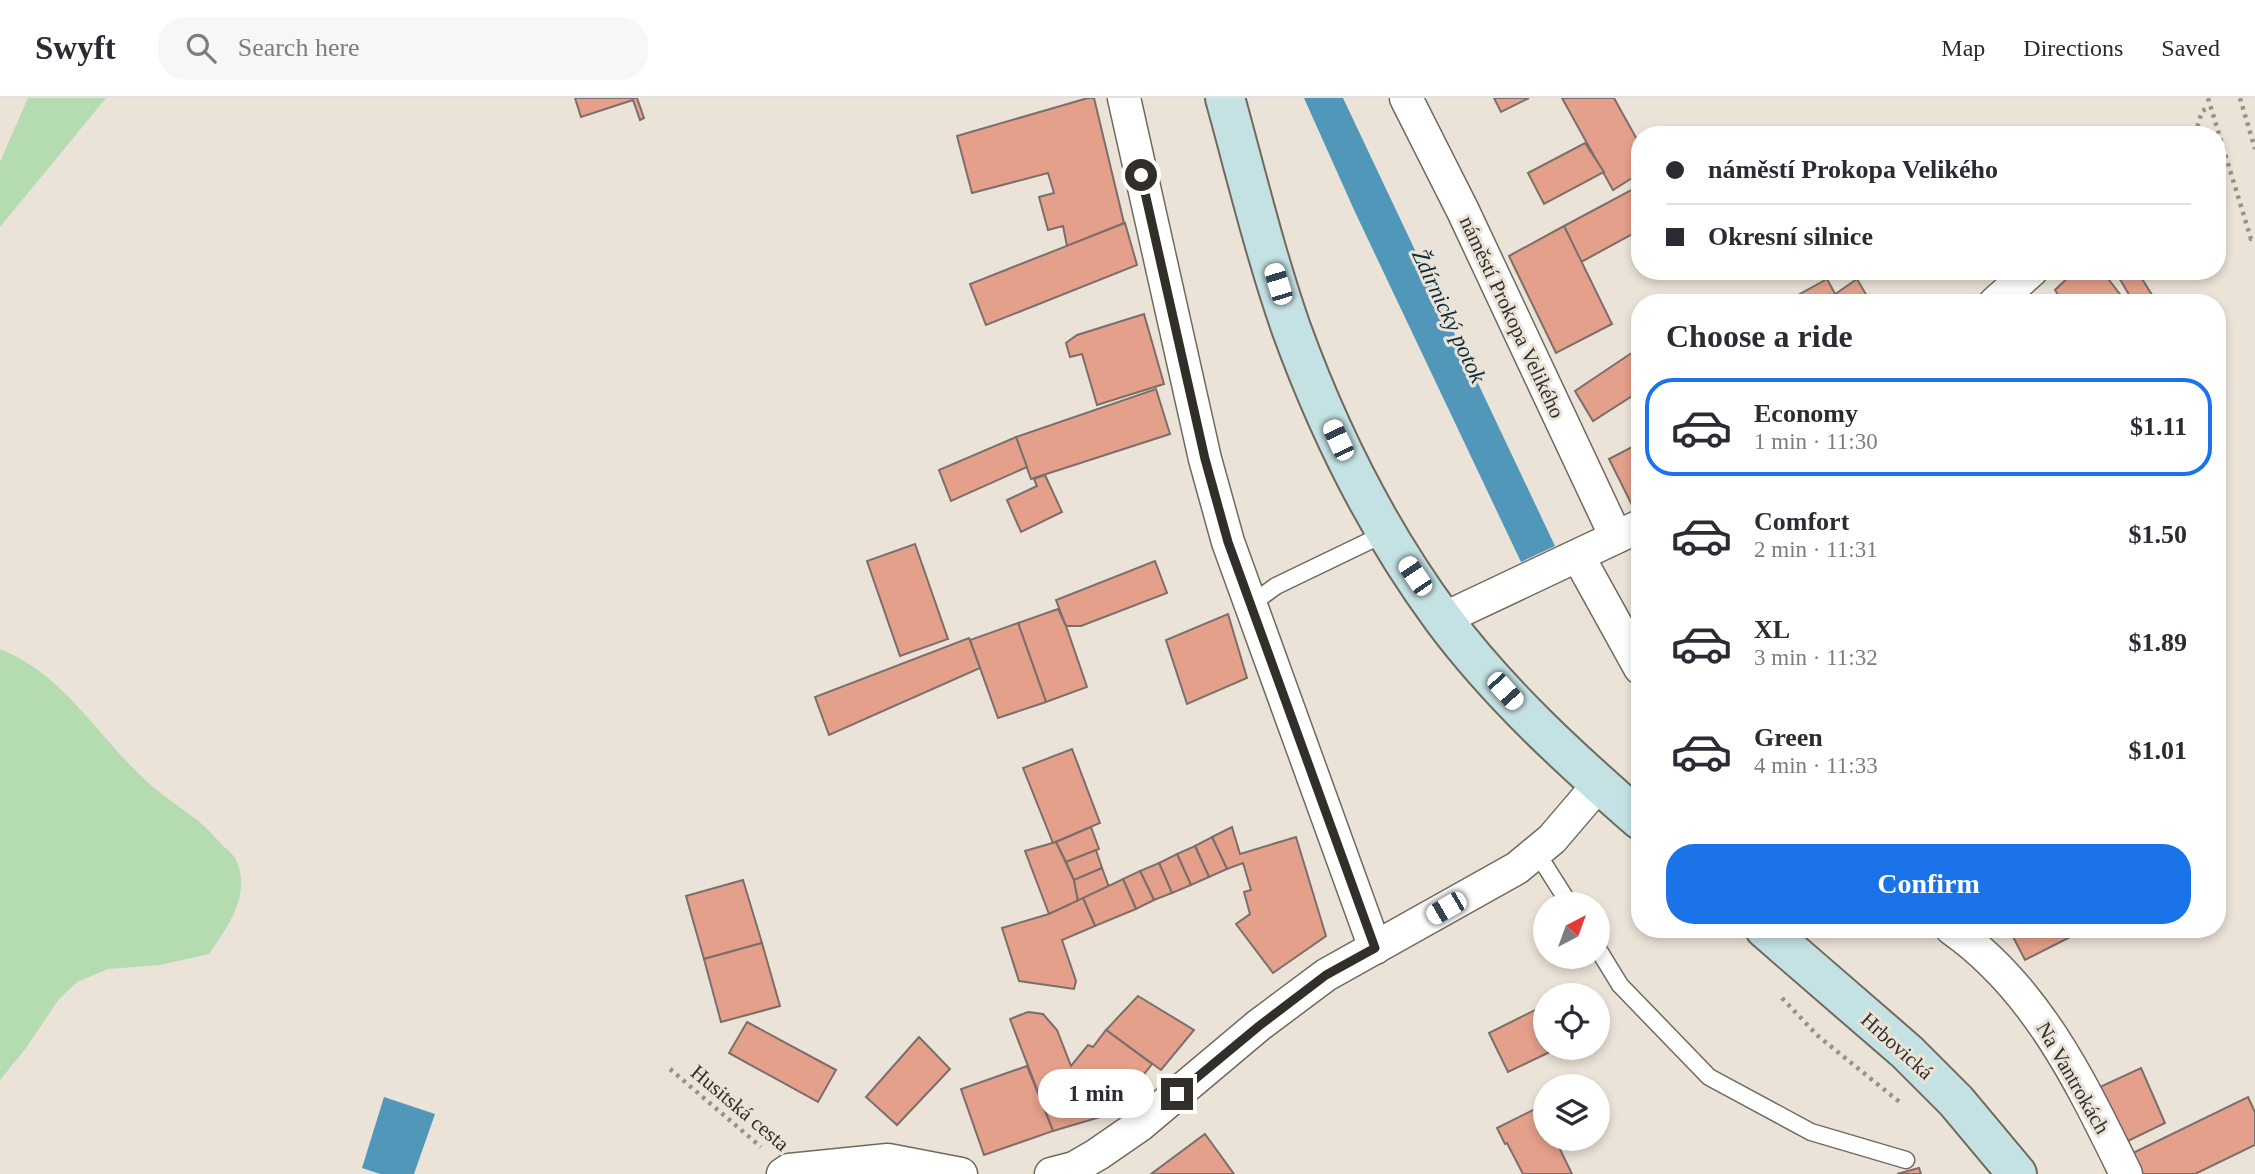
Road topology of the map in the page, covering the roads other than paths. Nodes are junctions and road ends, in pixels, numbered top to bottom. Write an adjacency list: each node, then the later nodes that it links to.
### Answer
1 (1124, 98): 9 (street)
2 (1225, 98): 7 (main road)
3 (1406, 98): 6 (street, náměstí Prokopa Velikého)
4 (2021, 280): 5 (street)
5 (2005, 294)
6 (1628, 532): 8 (street)
7 (1386, 533): 9 (lane); 10 (main road)
8 (1578, 556): 10 (street); 11 (street)
9 (1250, 606): 18 (street)
10 (1443, 619): 12 (main road)
11 (1631, 652)
12 (1599, 784): 13 (main road); 14 (street)
13 (1631, 812)
14 (1537, 853): 15 (lane); 18 (street)
15 (1562, 892)
16 (1775, 938): 24 (main road, Hrbovická)
17 (1963, 938): 25 (street, Na Vantrokách)
18 (1375, 948): 23 (street)
19 (1610, 969): 20 (lane)
20 (1906, 1160)
21 (786, 1172): 22 (street)
22 (961, 1174)
23 (1051, 1174)
24 (2017, 1174)
25 (2126, 1174)

